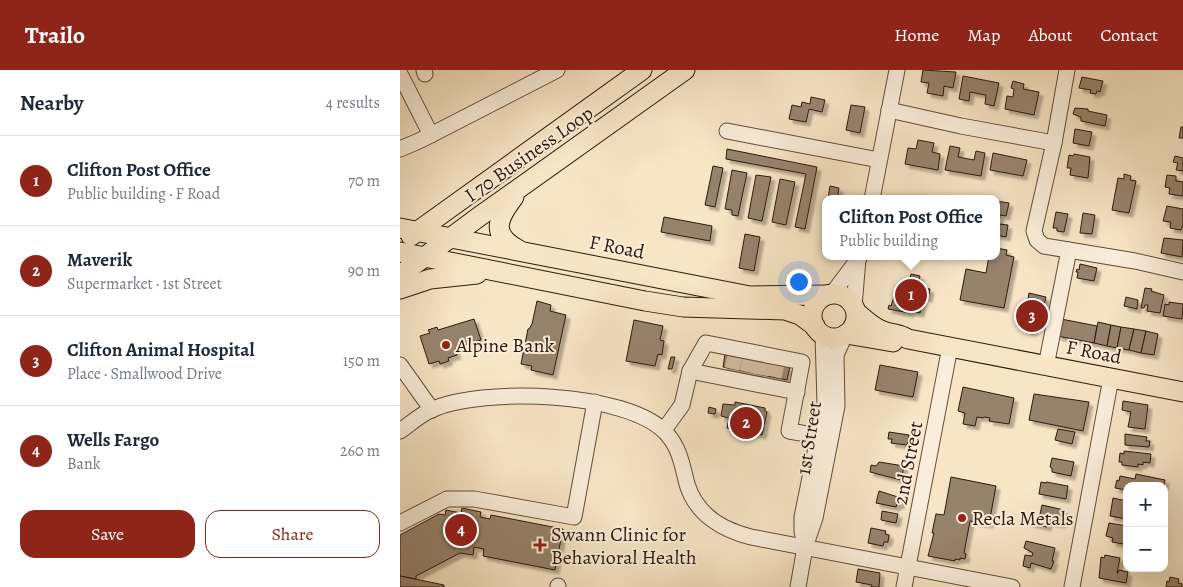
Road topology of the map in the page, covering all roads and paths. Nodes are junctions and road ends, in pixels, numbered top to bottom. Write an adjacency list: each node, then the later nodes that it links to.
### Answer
1 (557, 70): 9 (street)
2 (642, 70): 15 (main road, I 70 Business Loop)
3 (686, 70): 13 (main road, I 70 Business Loop)
4 (896, 70): 7 (street)
5 (1067, 70): 10 (street)
6 (400, 74): 9 (street)
7 (890, 110): 10 (street); 12 (street)
8 (727, 131): 12 (street)
9 (431, 135): 11 (street)
10 (1054, 143): 18 (street)
11 (400, 149)
12 (880, 160): 14 (street)
13 (520, 188): 16 (main road, I 70 Business Loop); 19 (main road)
14 (873, 195)
15 (409, 230): 16 (main road, F Road); 17 (main road, I 70 Business Loop)
16 (450, 238): 19 (main road, F Road); 21 (main road, I 70 Business Loop)
17 (400, 245)
18 (1070, 250): 24 (street); 35 (street)
19 (520, 251): 28 (main road, F Road)
20 (400, 252): 21 (main road)
21 (424, 257): 25 (main road); 26 (main road, I 70 Business Loop)
22 (857, 260): 28 (street)
23 (859, 260): 29 (street)
24 (1183, 272)
25 (512, 275): 27 (main road); 30 (main road)
26 (400, 276)
27 (400, 290)
28 (830, 295): 29 (main road); 30 (main road)
29 (855, 309): 31 (main road); 32 (main road, F Road)
30 (818, 330): 31 (main road); 45 (street, 1st Street)
31 (846, 334): 32 (main road, F Road); 47 (street, 1st Street)
32 (908, 339): 33 (main road, F Road)
33 (950, 347): 35 (main road, F Road); 48 (street, 2nd Street)
34 (400, 365): 42 (street)
35 (1046, 366): 38 (main road, F Road)
36 (755, 367): 37 (street); 37 (street); 40 (street); 40 (street)
37 (690, 371): 43 (street)
38 (1111, 378): 39 (main road, F Road); 52 (street)
39 (1182, 388)
40 (797, 392): 45 (street)
41 (596, 402): 42 (street); 43 (street); 46 (street)
42 (432, 410): 44 (street)
43 (664, 430): 47 (street)
44 (400, 431)
45 (819, 436): 47 (street, 1st Street)
46 (400, 523)
47 (805, 547): 48 (street); 49 (street, 1st Street)
48 (908, 568): 50 (street, 2nd Street); 51 (street)
49 (798, 587)
50 (904, 587)
51 (1012, 587)
52 (1072, 587)

